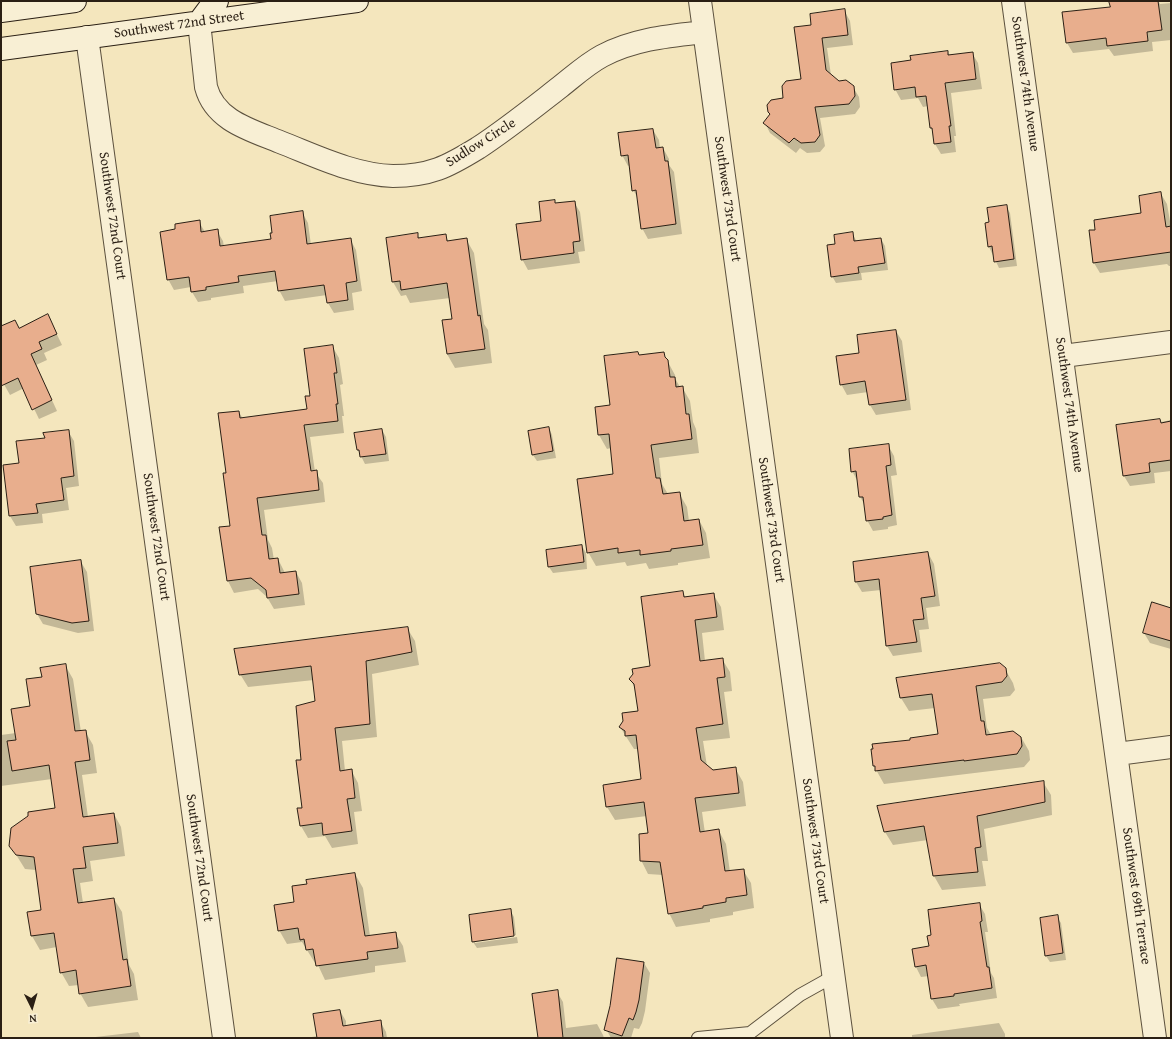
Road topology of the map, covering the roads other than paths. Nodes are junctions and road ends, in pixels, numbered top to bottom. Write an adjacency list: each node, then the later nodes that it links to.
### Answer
1 (75, 1): 6 (street)
2 (216, 1): 7 (street)
3 (357, 1): 7 (street, Southwest 72nd Street)
4 (700, 1): 8 (street, Southwest 73rd Court)
5 (1013, 1): 12 (street, Southwest 74th Avenue)
6 (1, 11)
7 (199, 22): 8 (street, Sudlow Circle); 9 (street, Southwest 72nd Street)
8 (704, 32): 15 (street, Southwest 73rd Court)
9 (88, 37): 10 (street, Southwest 72nd Street); 16 (street, Southwest 72nd Court)
10 (1, 49)
11 (1171, 342): 12 (street)
12 (1063, 356): 14 (street, Southwest 74th Avenue)
13 (1171, 747): 14 (street)
14 (1116, 754): 19 (street, Southwest 69th Terrace)
15 (834, 976): 17 (lane); 18 (street, Southwest 73rd Court)
16 (224, 1038)
17 (698, 1038)
18 (842, 1038)
19 (1155, 1038)

